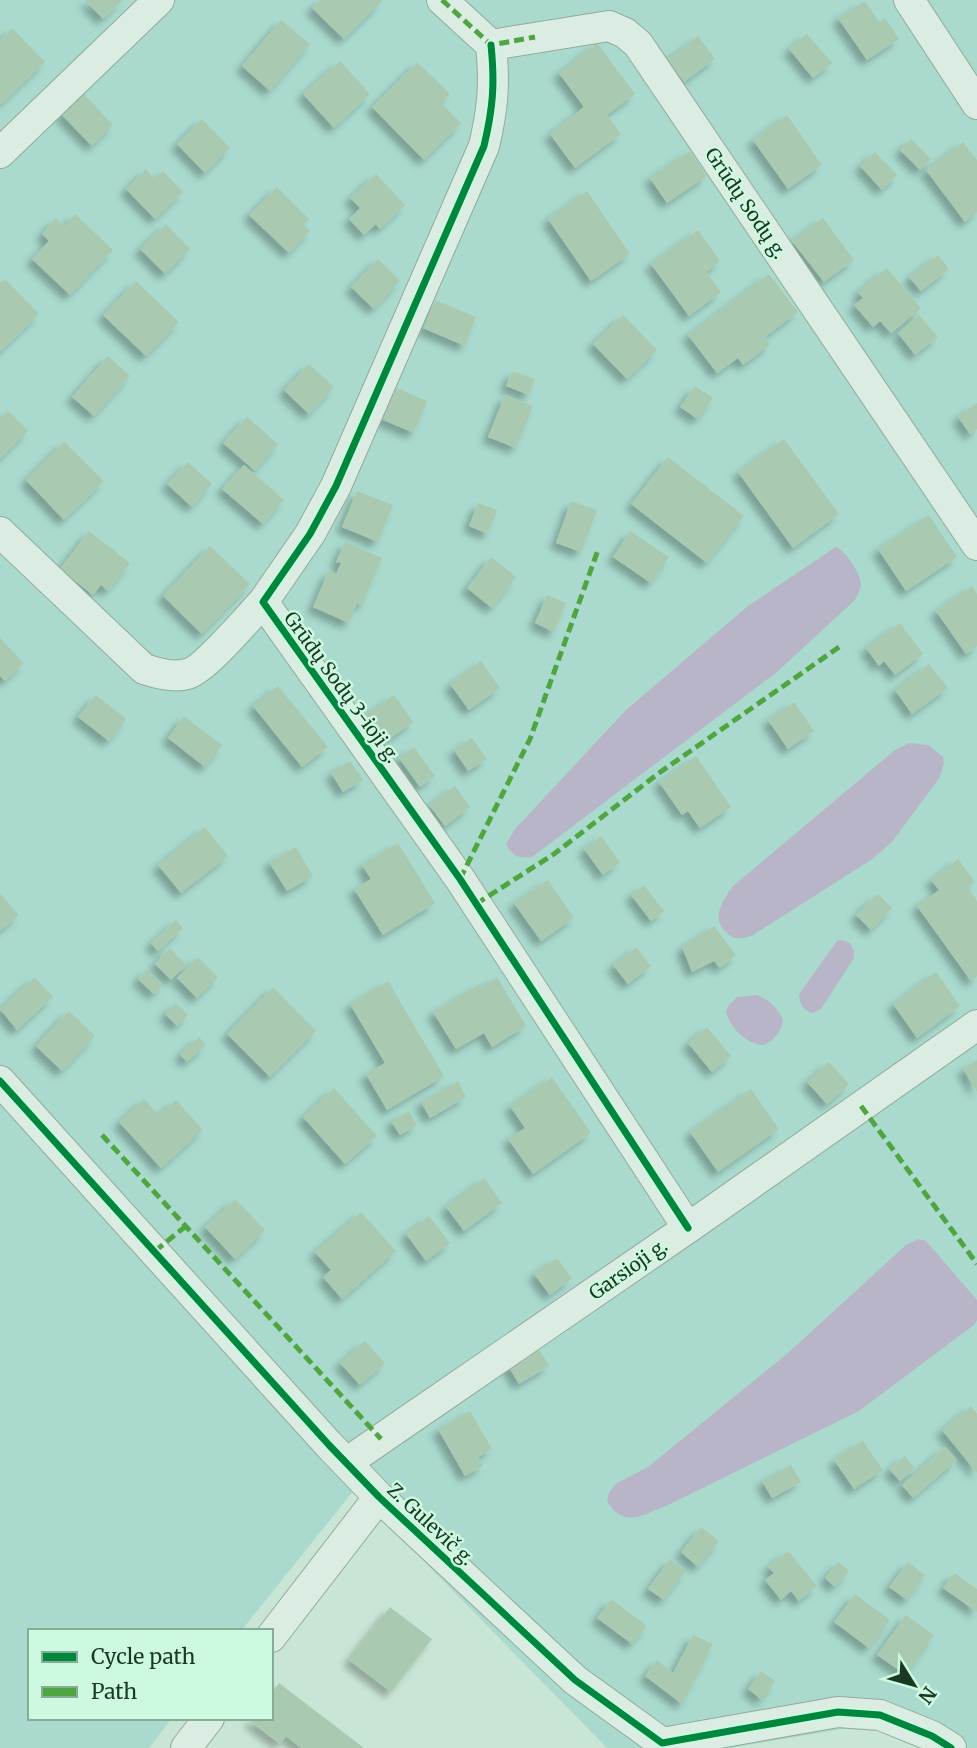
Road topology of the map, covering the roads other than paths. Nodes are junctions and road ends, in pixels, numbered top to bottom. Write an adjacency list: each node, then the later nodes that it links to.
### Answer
1 (159, 0): 6 (street)
2 (442, 0): 4 (street)
3 (909, 0): 5 (street)
4 (491, 45): 8 (street, Grūdų Sodų g.); 9 (street, Grūdų Sodų 3-ioji g.)
5 (977, 104)
6 (0, 153)
7 (0, 532): 9 (street)
8 (977, 545)
9 (262, 602): 12 (street, Grūdų Sodų 3-ioji g.)
10 (977, 1025): 12 (street, Garsioji g.)
11 (0, 1081): 13 (street, Z. Gulevič g.)
12 (688, 1228): 13 (street, Garsioji g.)
13 (346, 1463): 14 (street, Z. Gulevič g.)
14 (379, 1497): 15 (street); 18 (street, Z. Gulevič g.)
15 (273, 1634)
16 (207, 1720): 17 (street)
17 (186, 1748)
18 (951, 1748)

